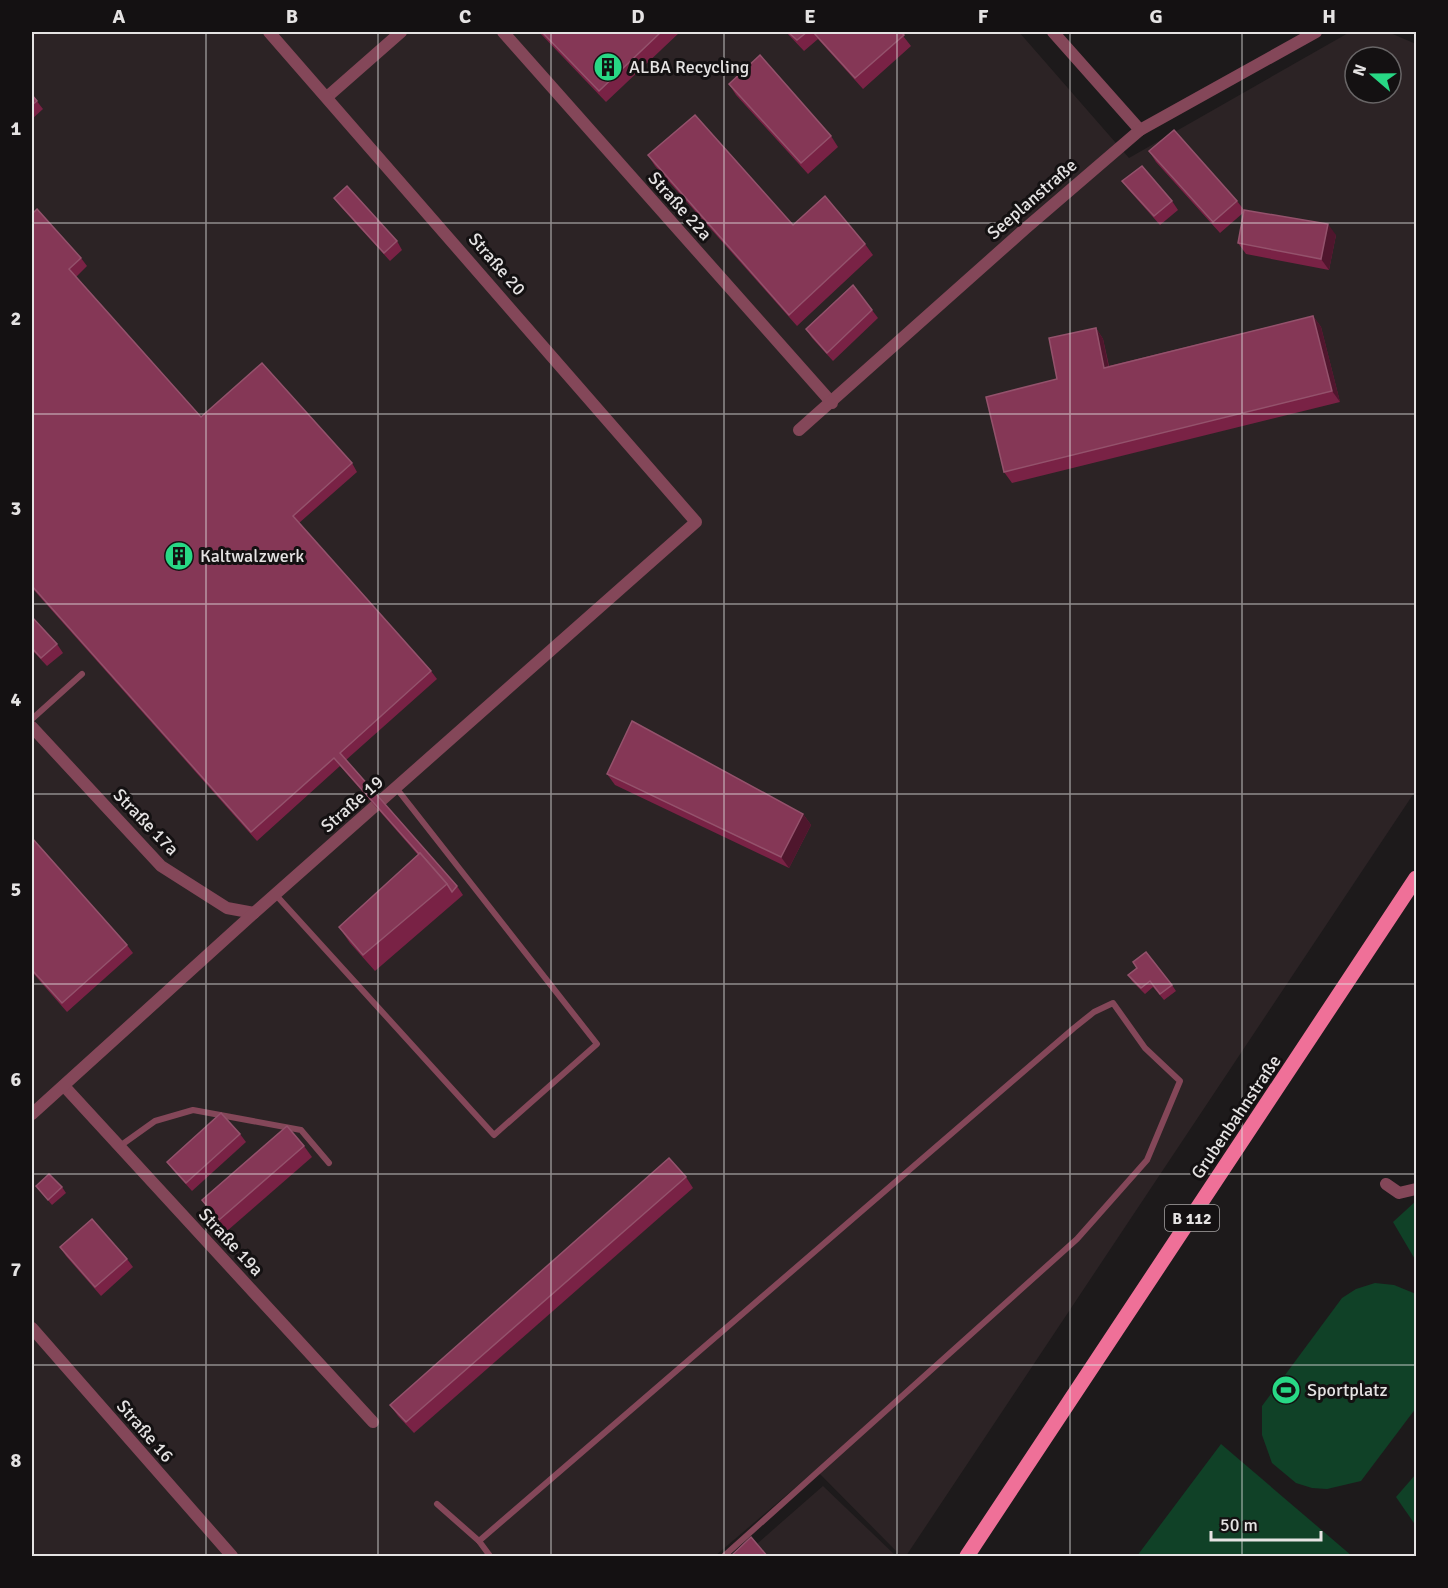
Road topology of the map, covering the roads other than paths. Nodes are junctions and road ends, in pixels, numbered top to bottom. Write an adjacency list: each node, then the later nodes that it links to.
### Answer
1 (269, 32): 6 (street, Straße 20)
2 (401, 32): 6 (street)
3 (502, 32): 8 (street, Straße 22a)
4 (1053, 32): 7 (street)
5 (1316, 32): 7 (street, Seeplanstraße)
6 (327, 97): 10 (street, Straße 20)
7 (1140, 130): 8 (street, Seeplanstraße)
8 (832, 403): 9 (street, Seeplanstraße)
9 (799, 430)
10 (696, 522): 14 (street, Straße 19)
11 (82, 674): 12 (lane)
12 (32, 719)
13 (32, 727): 17 (street, Straße 17a)
14 (397, 789): 16 (street, Straße 19); 16 (lane)
15 (1416, 878): 31 (main road, Grubenbahnstraße / B 112)
16 (275, 894): 17 (street, Straße 19)
17 (254, 913): 18 (street, Straße 19)
18 (64, 1086): 19 (street, Straße 19); 20 (street, Straße 19a)
19 (32, 1114)
20 (120, 1147): 21 (lane); 25 (street, Straße 19a)
21 (329, 1163)
22 (1386, 1184): 23 (street)
23 (1416, 1189)
24 (32, 1328): 28 (street, Straße 16)
25 (373, 1422)
26 (437, 1504): 27 (lane)
27 (479, 1541): 29 (lane); 30 (lane)
28 (232, 1557)
29 (490, 1557)
30 (724, 1557)
31 (967, 1557)

